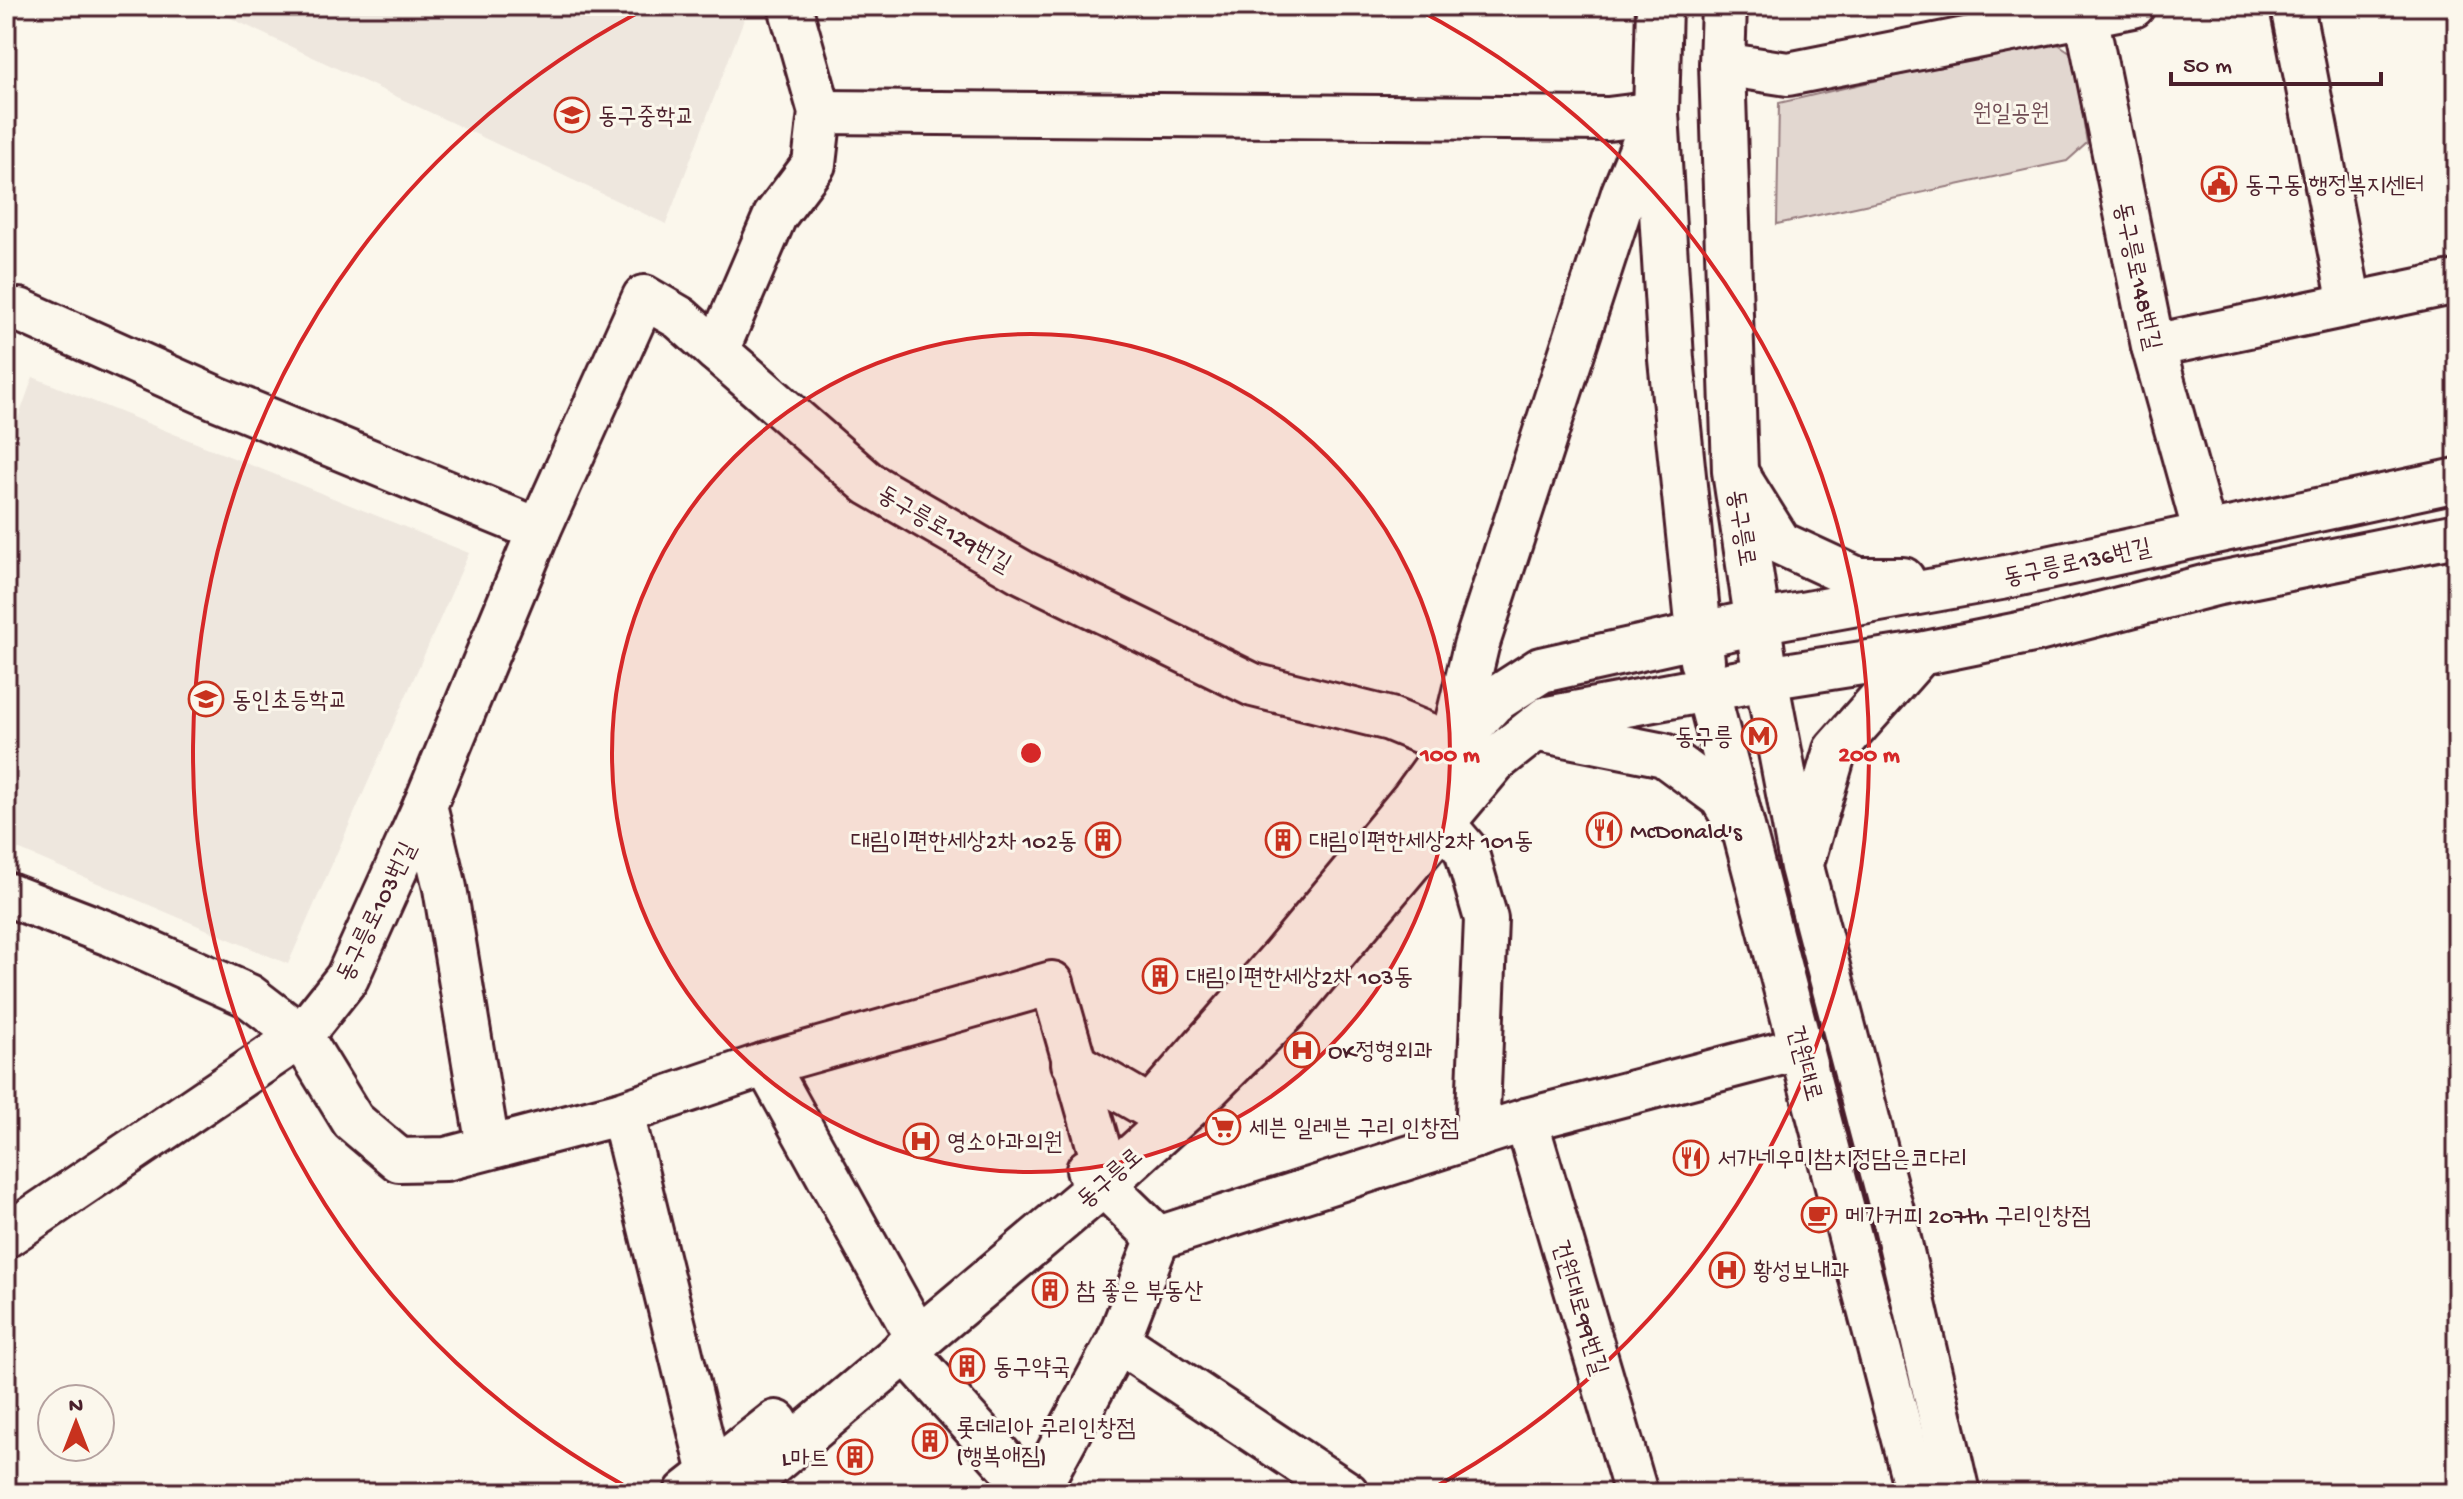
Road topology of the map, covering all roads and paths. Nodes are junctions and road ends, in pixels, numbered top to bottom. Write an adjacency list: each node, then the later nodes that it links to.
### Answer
1 (790, 6): 8 (street)
2 (1659, 6): 9 (main road, 동구릉로)
3 (1724, 6): 7 (main road, 동구릉로)
4 (2133, 6): 6 (street)
5 (2292, 6): 11 (street)
6 (2086, 15): 7 (street); 13 (street, 동구릉로148번길)
7 (1722, 64): 15 (main road, 동구릉로)
8 (820, 112): 9 (street); 14 (street)
9 (1656, 113): 22 (main road, 동구릉로); 27 (main road, 동구릉로)
10 (2457, 282): 11 (street)
11 (2350, 304): 13 (street)
12 (6, 310): 17 (street)
13 (2153, 346): 18 (street, 동구릉로148번길)
14 (717, 351): 17 (street, 동구릉로103번길); 27 (street, 동구릉로129번길)
15 (1735, 471): 20 (street); 21 (main road, 동구릉로)
16 (2457, 480): 18 (street, 동구릉로136번길)
17 (539, 530): 28 (street, 동구릉로103번길)
18 (2205, 533): 20 (street, 동구릉로136번길)
19 (2457, 535): 23 (street)
20 (2001, 578): 21 (street, 동구릉로136번길)
21 (1757, 622): 22 (main road, 동구릉로136번길); 24 (main road, 동구릉로)
22 (1696, 633): 25 (main road, 건원대로); 27 (main road, 동구릉로)
23 (1920, 654): 24 (street); 31 (street)
24 (1766, 678): 25 (main road, 동구릉로); 31 (street, 건원대로)
25 (1707, 689): 26 (main road, 동구릉로); 30 (street, 건원대로)
26 (1534, 729): 29 (main road, 동구릉로); 30 (street)
27 (1453, 745): 37 (main road, 동구릉로)
28 (425, 805): 33 (street, 동구릉로103번길); 41 (street)
29 (1442, 822): 40 (street); 42 (main road, 동구릉로)
30 (1747, 840): 34 (street, 건원대로)
31 (1802, 867): 52 (street, 건원대로)
32 (6, 894): 33 (street)
33 (301, 1036): 41 (street); 43 (street, 동구릉로103번길)
34 (1802, 1048): 39 (street); 48 (street, 건원대로)
35 (1073, 1063): 36 (street); 37 (street); 42 (street)
36 (766, 1064): 38 (street); 45 (street)
37 (1151, 1108): 42 (main road, 동구릉로)
38 (622, 1113): 41 (street); 47 (street)
39 (1526, 1120): 40 (street); 51 (street, 건원대로99번길)
40 (1477, 1136): 44 (street)
41 (488, 1147)
42 (1097, 1171): 44 (street); 45 (main road, 동구릉로)
43 (6, 1236)
44 (1158, 1238): 46 (street)
45 (906, 1335): 47 (main road, 동구릉로); 49 (street)
46 (1118, 1341): 49 (street); 50 (street)
47 (711, 1486)
48 (1904, 1489)
49 (1034, 1493)
50 (1347, 1493)
51 (1636, 1493)
52 (1958, 1493)

